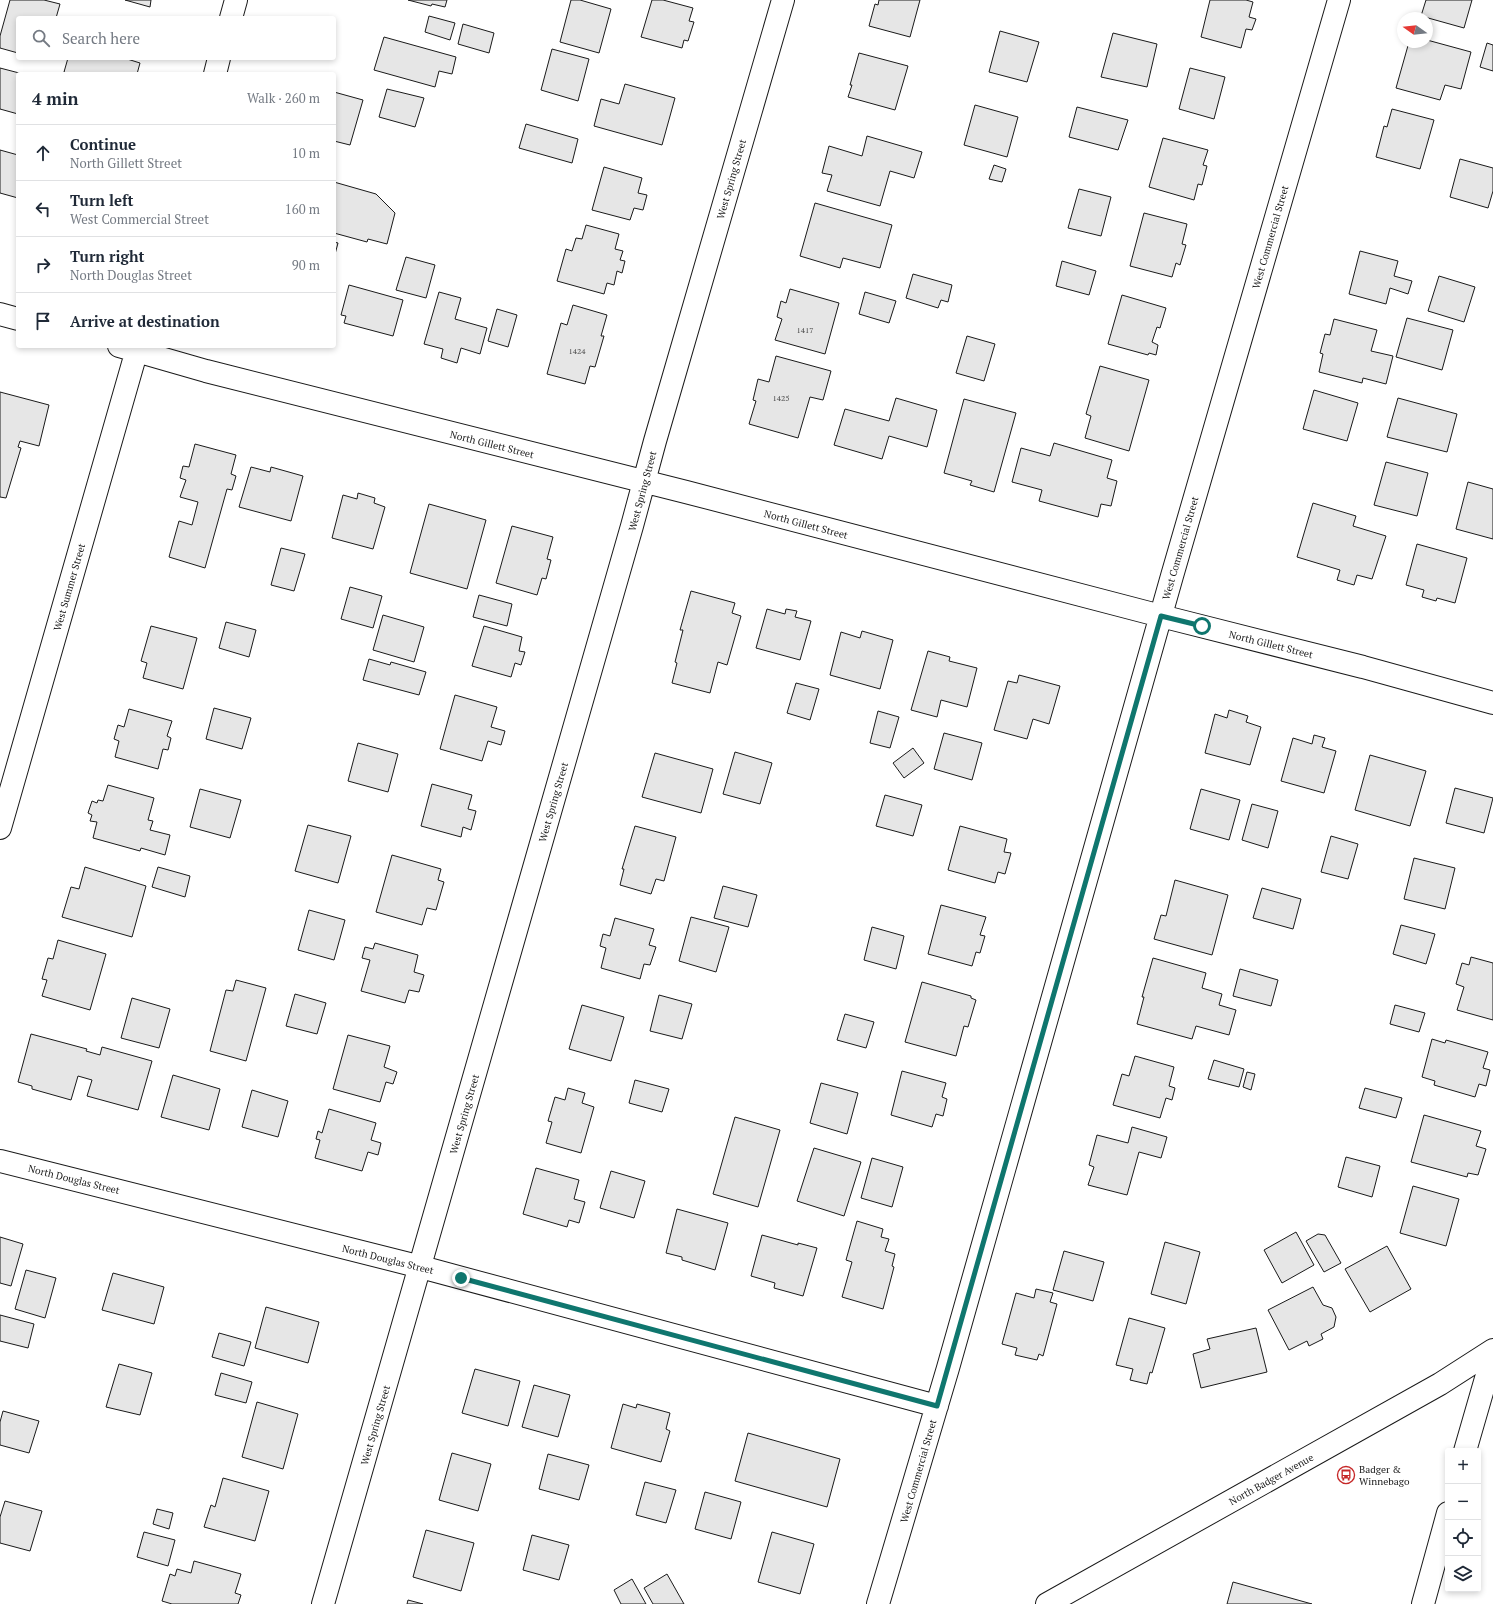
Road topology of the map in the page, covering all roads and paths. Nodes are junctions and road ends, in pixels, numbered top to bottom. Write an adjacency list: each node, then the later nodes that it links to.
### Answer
1 (236, 0): 4 (street)
2 (783, 0): 10 (street, West Spring Street)
3 (1339, 0): 11 (street, West Commercial Street)
4 (232, 16)
5 (218, 60): 6 (street)
6 (216, 72)
7 (0, 314): 8 (street)
8 (16, 318)
9 (131, 348): 10 (street, North Gillett Street); 13 (street, West Summer Street)
10 (644, 482): 11 (street, North Gillett Street); 15 (street, West Spring Street)
11 (1161, 616): 12 (street, North Gillett Street); 18 (street, West Commercial Street)
12 (1493, 703)
13 (0, 828)
14 (0, 1160): 15 (street, North Douglas Street)
15 (421, 1267): 18 (street, North Douglas Street); 21 (street, West Spring Street)
16 (1493, 1350): 23 (street, North Badger Avenue)
17 (1493, 1354): 19 (street)
18 (937, 1406): 22 (street, West Commercial Street)
19 (1466, 1448)
20 (1446, 1520): 24 (street)
21 (323, 1604)
22 (878, 1604)
23 (1047, 1604)
24 (1423, 1604)

